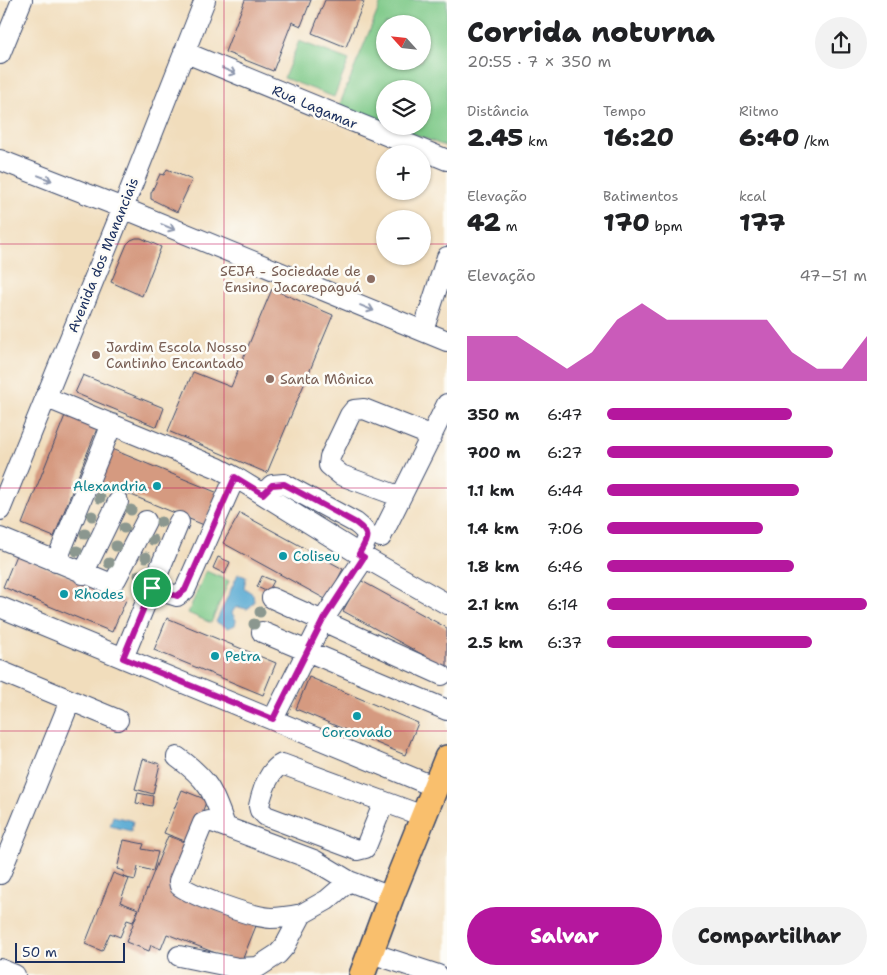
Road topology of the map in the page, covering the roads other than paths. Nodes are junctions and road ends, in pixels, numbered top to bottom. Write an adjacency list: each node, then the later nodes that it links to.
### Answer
1 (22, 0): 4 (street)
2 (205, 0): 3 (street, Avenida dos Mananciais)
3 (184, 52): 6 (street, Rua Lagamar, one-way to 6); 7 (street, Avenida dos Mananciais)
4 (0, 54)
5 (0, 160): 7 (street, one-way to 7)
6 (447, 160)
7 (124, 208): 9 (street, one-way to 9); 11 (street, Avenida dos Mananciais)
8 (447, 257): 9 (street)
9 (423, 331): 10 (street)
10 (447, 341)
11 (46, 397): 13 (street); 18 (street, Avenida dos Mananciais)
12 (447, 404): 14 (street)
13 (112, 424): 15 (street); 24 (street)
14 (432, 436): 16 (street); 16 (street)
15 (235, 477): 23 (street); 26 (street)
16 (401, 497): 21 (street)
17 (118, 502): 25 (street)
18 (0, 510)
19 (146, 521): 25 (street)
20 (179, 522): 26 (street)
21 (381, 537)
22 (0, 538): 24 (street)
23 (362, 555): 28 (street); 30 (street)
24 (56, 562): 25 (street)
25 (83, 574)
26 (152, 588): 33 (street)
27 (272, 598): 30 (street)
28 (447, 604)
29 (0, 607): 33 (street)
30 (323, 620): 32 (street); 35 (street)
31 (262, 632): 32 (street)
32 (307, 651): 37 (street); 38 (street)
33 (123, 658): 38 (street)
34 (0, 671): 36 (street)
35 (442, 675)
36 (70, 701): 39 (street); 46 (street)
37 (447, 710)
38 (273, 719): 42 (street)
39 (118, 720)
40 (177, 757): 45 (street)
41 (447, 758): 42 (main road)
42 (435, 786): 44 (main road)
43 (384, 802): 43 (street); 44 (street)
44 (423, 816): 48 (main road)
45 (225, 826): 47 (street); 49 (street)
46 (0, 874)
47 (349, 881): 48 (street); 49 (street)
48 (390, 897): 51 (main road)
49 (302, 914): 50 (street)
50 (179, 956)
51 (367, 964): 54 (street)
52 (0, 969): 53 (street)
53 (15, 975)
54 (438, 975)

